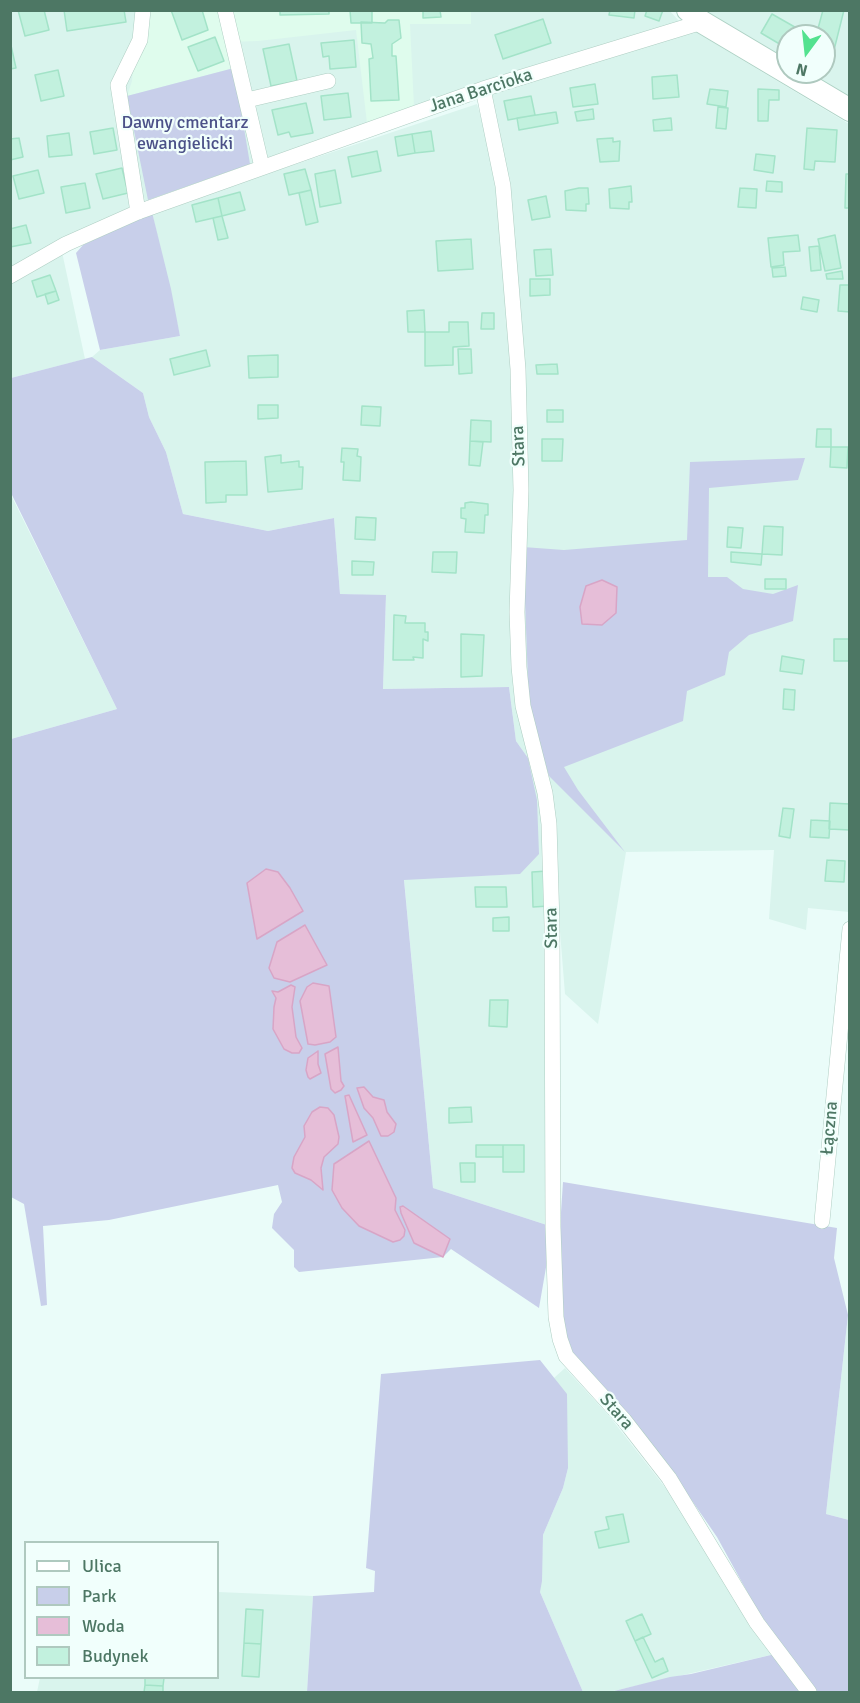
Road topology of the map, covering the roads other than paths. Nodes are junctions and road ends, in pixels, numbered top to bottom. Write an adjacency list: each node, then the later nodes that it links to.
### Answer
1 (143, 10): 9 (street)
2 (225, 10): 6 (street)
3 (695, 16): 5 (street, Jana Barcioka); 7 (street)
4 (328, 81): 6 (street)
5 (483, 89): 8 (street, Jana Barcioka); 13 (street, Stara)
6 (247, 100): 8 (street)
7 (849, 110)
8 (262, 167): 9 (street, Jana Barcioka)
9 (138, 212): 10 (street, Jana Barcioka)
10 (10, 276)
11 (849, 929): 12 (street, Łączna)
12 (822, 1221)
13 (809, 1692)

